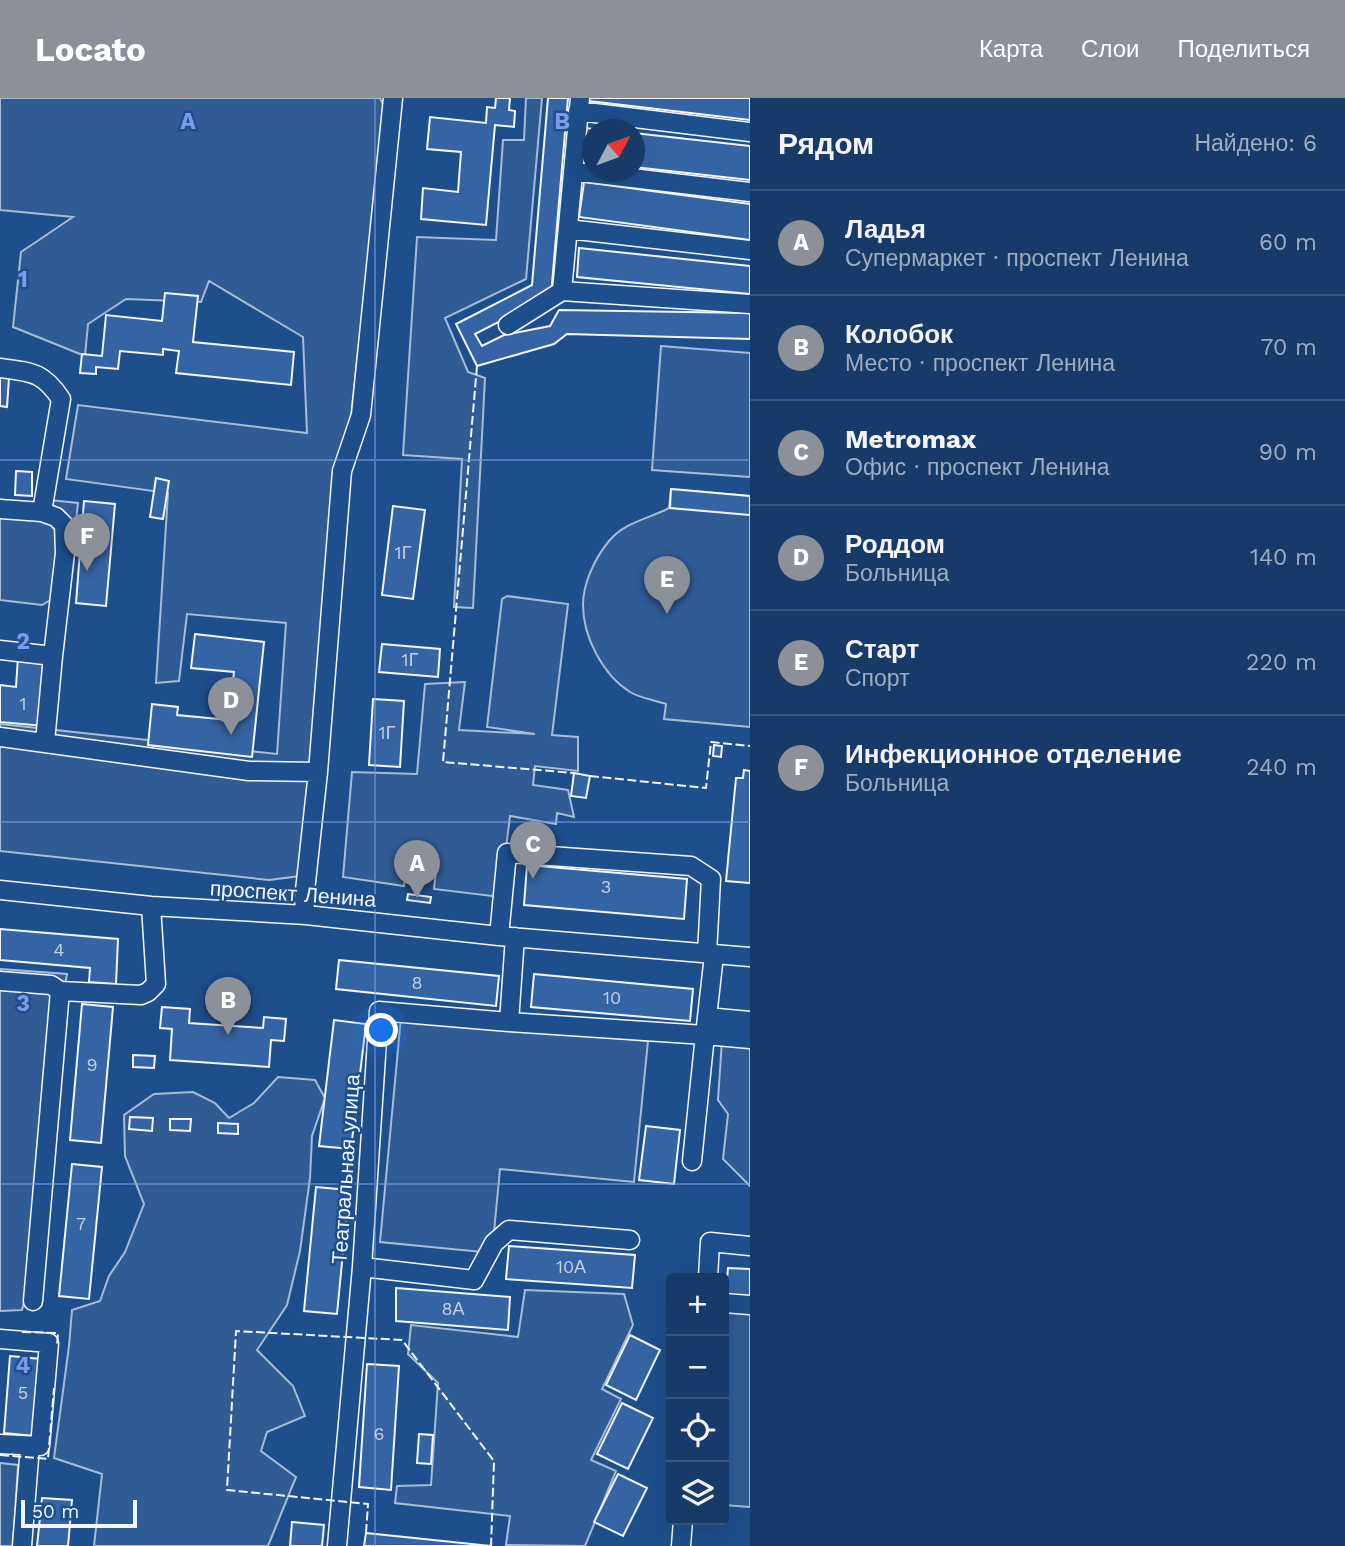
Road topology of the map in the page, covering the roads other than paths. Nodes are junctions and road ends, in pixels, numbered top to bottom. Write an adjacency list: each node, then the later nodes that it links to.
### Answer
1 (393, 98): 18 (street)
2 (579, 105): 3 (street); 4 (street)
3 (750, 132)
4 (573, 171): 5 (street); 6 (street)
5 (750, 192)
6 (568, 229): 7 (street); 8 (street)
7 (750, 250)
8 (562, 291): 9 (street); 10 (street)
9 (750, 304)
10 (508, 324)
11 (0, 368): 13 (street)
12 (0, 509): 13 (street)
13 (42, 512): 15 (street)
14 (0, 650): 15 (street)
15 (53, 656): 17 (street)
16 (0, 737): 17 (street)
17 (45, 742): 18 (street)
18 (318, 772): 21 (street)
19 (0, 890): 20 (street, проспект Ленина)
20 (151, 906): 21 (street, проспект Ленина); 26 (street)
21 (306, 915): 22 (street, проспект Ленина)
22 (507, 936): 23 (street, проспект Ленина); 23 (street); 29 (street)
23 (710, 955): 24 (street, проспект Ленина); 27 (street)
24 (750, 957)
25 (0, 981): 26 (street)
26 (60, 991): 37 (street)
27 (707, 1017): 28 (street); 30 (street)
28 (750, 1021)
29 (509, 1022): 30 (street); 35 (street, Театральная улица)
30 (705, 1035): 31 (street); 32 (street)
31 (750, 1039)
32 (692, 1161)
33 (630, 1240): 35 (street)
34 (750, 1246): 36 (street)
35 (362, 1266): 45 (street, Театральная улица)
36 (708, 1273)
37 (33, 1301)
38 (729, 1303): 39 (street)
39 (750, 1305)
40 (0, 1339): 42 (street)
41 (0, 1444): 42 (street)
42 (30, 1446): 44 (street)
43 (683, 1525): 46 (street)
44 (22, 1546)
45 (337, 1546)
46 (681, 1546)

